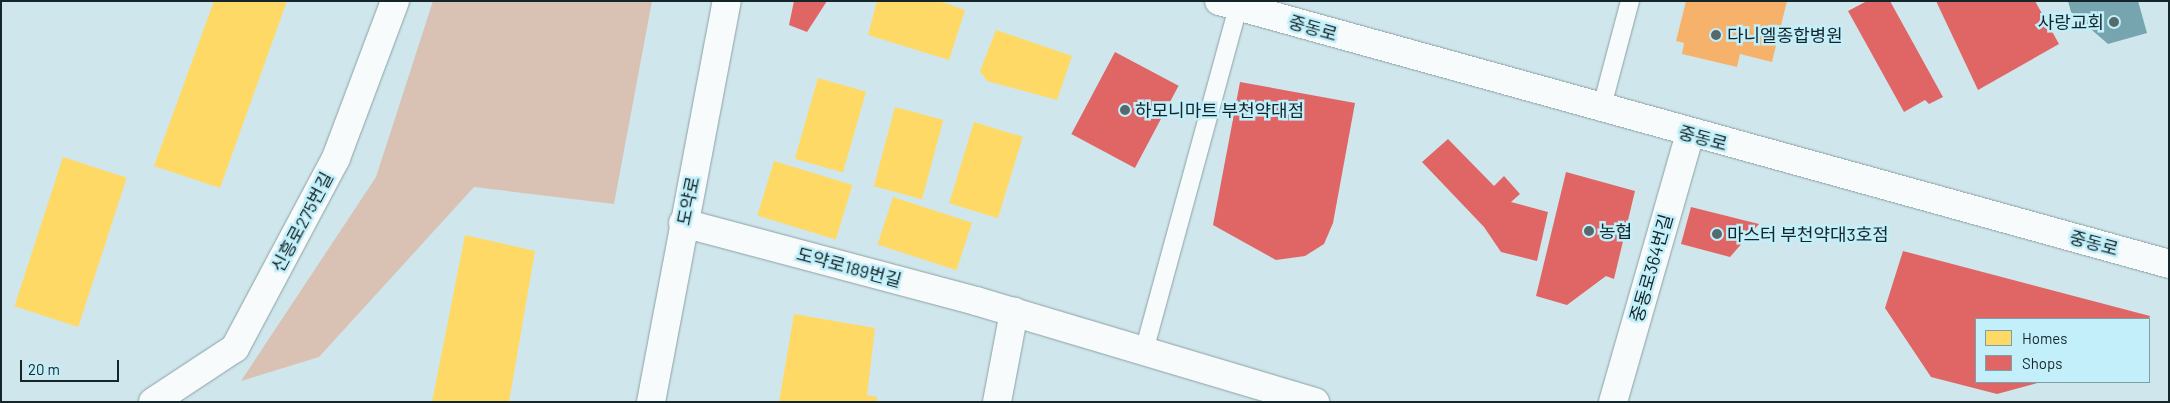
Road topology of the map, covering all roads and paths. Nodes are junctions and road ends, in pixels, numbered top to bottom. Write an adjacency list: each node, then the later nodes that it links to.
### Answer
1 (395, 1): 12 (street, 신흥로275번길)
2 (727, 1): 7 (street, 도약로)
3 (1630, 1): 5 (lane)
4 (1228, 4): 5 (street, 중동로); 10 (lane, 중동로)
5 (1601, 110): 6 (street, 중동로)
6 (1690, 134): 8 (street, 중동로); 16 (street, 중동로364번길)
7 (683, 223): 9 (street, 도약로189번길); 13 (street, 도약로)
8 (2169, 264)
9 (1014, 312): 10 (street, 도약로189번길); 14 (street)
10 (1144, 351): 11 (street, 도약로189번길)
11 (1282, 397): 15 (street, 도약로189번길)
12 (153, 402)
13 (651, 402)
14 (997, 402)
15 (1315, 402)
16 (1612, 402)

